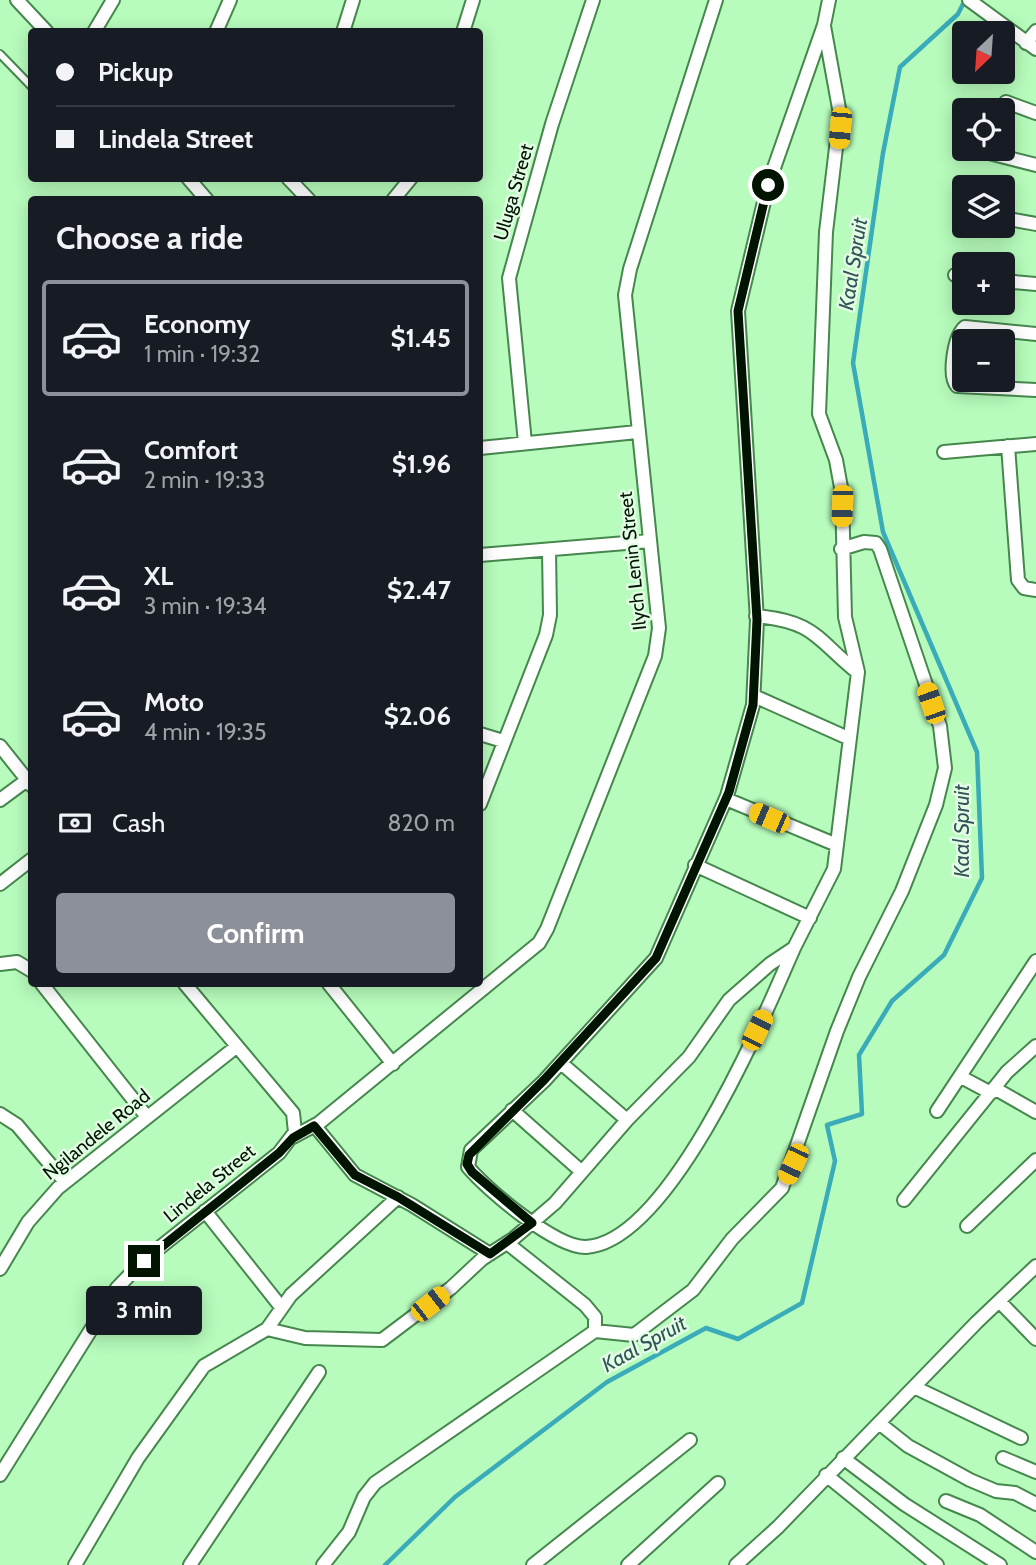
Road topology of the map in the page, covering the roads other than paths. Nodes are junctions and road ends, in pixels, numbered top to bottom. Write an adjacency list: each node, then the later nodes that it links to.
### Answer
1 (17, 0): 11 (street)
2 (113, 0): 12 (street)
3 (230, 0): 13 (street)
4 (353, 0): 14 (street)
5 (473, 0): 15 (street)
6 (593, 0): 37 (street, Uluga Street)
7 (716, 0): 36 (street, Ilych Lenin Street)
8 (828, 0): 10 (street)
9 (969, 0): 17 (street)
10 (824, 25): 44 (street); 47 (street)
11 (43, 28)
12 (96, 28)
13 (218, 28)
14 (344, 28)
15 (464, 28)
16 (1036, 31): 17 (street)
17 (1031, 46)
18 (0, 54): 19 (lane)
19 (28, 83)
20 (1015, 105): 21 (street)
21 (1036, 113)
22 (1015, 160): 23 (street)
23 (1036, 165)
24 (191, 182): 27 (street)
25 (292, 182): 28 (street)
26 (408, 182): 29 (street)
27 (204, 196)
28 (305, 196)
29 (396, 196)
30 (1015, 220): 31 (street)
31 (1036, 224)
32 (1015, 282): 33 (street)
33 (1036, 284)
34 (1036, 334): 35 (street)
35 (1036, 390)
36 (637, 432): 37 (street); 42 (street, Ilych Lenin Street)
37 (525, 443): 40 (street)
38 (1036, 444): 39 (street)
39 (1008, 446): 41 (street); 46 (street)
40 (483, 448)
41 (944, 452)
42 (650, 541): 43 (street); 74 (street, Ilych Lenin Street)
43 (549, 550): 45 (street); 52 (street)
44 (841, 550): 48 (street); 100 (street)
45 (483, 555)
46 (1036, 590)
47 (757, 616): 48 (street); 49 (street)
48 (858, 672): 51 (street)
49 (754, 696): 51 (street); 57 (street)
50 (483, 735): 52 (street)
51 (848, 738): 59 (street)
52 (503, 741): 56 (street)
53 (0, 746): 54 (street)
54 (28, 782)
55 (28, 784): 58 (street)
56 (483, 796)
57 (726, 799): 59 (street); 61 (street)
58 (0, 800)
59 (837, 845): 63 (street)
60 (28, 862): 62 (street)
61 (695, 865): 63 (street); 73 (street)
62 (0, 884)
63 (810, 918): 64 (street)
64 (794, 948): 82 (street); 91 (street)
65 (1036, 961): 75 (street)
66 (0, 964): 67 (street)
67 (28, 969)
68 (44, 987): 81 (street)
69 (187, 987): 71 (street)
70 (331, 987): 74 (street)
71 (236, 1046): 81 (street, Ngilandele Road); 84 (street)
72 (1036, 1046): 76 (street)
73 (561, 1063): 77 (street); 82 (street)
74 (393, 1064): 83 (street, Ilych Lenin Street)
75 (961, 1077): 76 (street); 78 (street)
76 (992, 1091): 79 (street); 89 (street)
77 (512, 1110): 86 (street); 91 (street)
78 (937, 1111)
79 (1036, 1112)
80 (0, 1114): 87 (street)
81 (147, 1117): 87 (street, Ngilandele Road)
82 (627, 1120): 86 (street)
83 (314, 1126): 84 (street, Lindela Street); 88 (street)
84 (294, 1132): 90 (street, Lindela Street)
85 (1036, 1160): 92 (street)
86 (582, 1172): 91 (street)
87 (65, 1182): 96 (street, Ngilandele Road)
88 (398, 1197): 94 (street); 98 (street)
89 (904, 1200)
90 (205, 1212): 98 (street); 110 (street, Lindela Street)
91 (532, 1223): 93 (street)
92 (967, 1226)
93 (507, 1243): 94 (street); 100 (street)
94 (490, 1254): 99 (street)
95 (1036, 1266): 97 (street)
96 (0, 1269)
97 (999, 1301): 101 (street); 103 (street)
98 (281, 1307): 99 (street)
99 (267, 1329): 116 (street)
100 (595, 1331): 118 (street)
101 (1036, 1339)
102 (318, 1372): 117 (street)
103 (914, 1387): 104 (street); 105 (street)
104 (879, 1423): 107 (street); 114 (street)
105 (1021, 1438)
106 (690, 1440): 119 (street)
107 (843, 1458): 111 (street); 123 (street)
108 (1003, 1458): 109 (street)
109 (1036, 1472)
110 (0, 1475)
111 (826, 1475): 121 (street); 122 (street)
112 (718, 1483): 120 (street)
113 (946, 1501): 115 (street)
114 (1036, 1504)
115 (1036, 1552)
116 (75, 1565)
117 (190, 1565)
118 (323, 1565)
119 (533, 1565)
120 (628, 1565)
121 (736, 1565)
122 (937, 1565)
123 (1000, 1565)

